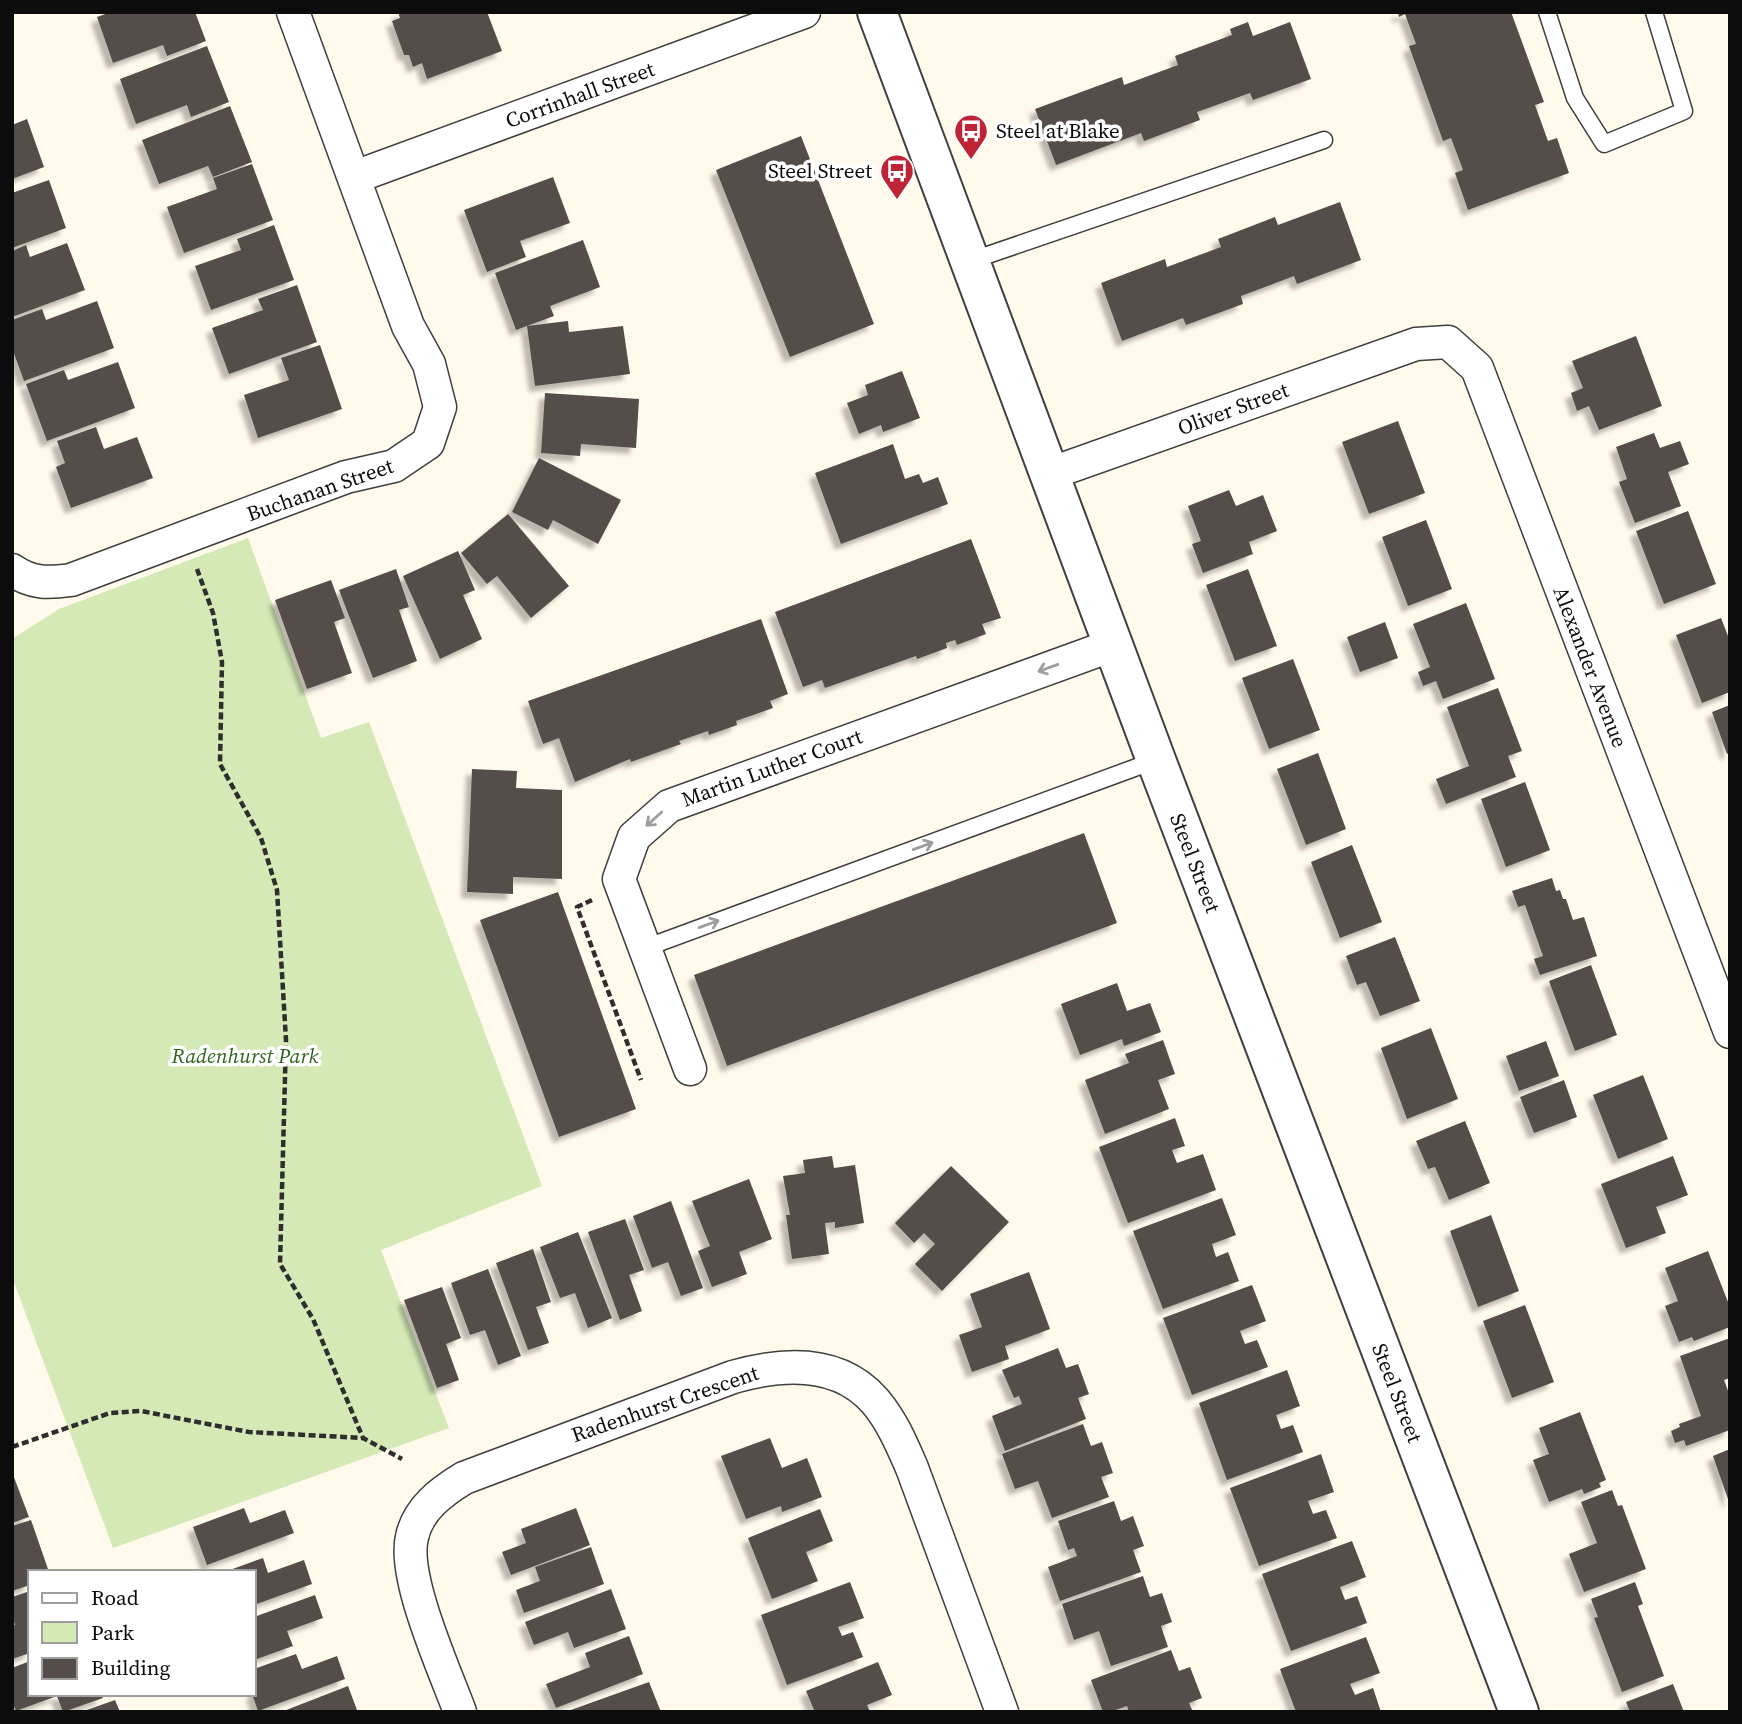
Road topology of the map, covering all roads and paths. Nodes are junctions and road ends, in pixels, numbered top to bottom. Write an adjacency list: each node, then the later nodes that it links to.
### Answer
1 (293, 12): 7 (street, Buchanan Street)
2 (804, 12): 7 (street, Corrinhall Street)
3 (877, 12): 8 (street, Steel Street)
4 (1547, 12): 5 (lane)
5 (1654, 12)
6 (1324, 140): 8 (lane)
7 (355, 177): 11 (street, Buchanan Street)
8 (970, 261): 10 (street, Steel Street)
9 (1416, 344): 10 (street, Oliver Street); 16 (street, Alexander Avenue)
10 (1049, 474): 13 (street, Steel Street)
11 (186, 538): 12 (street, Buchanan Street); 18 (path)
12 (12, 570)
13 (1113, 645): 14 (street, Steel Street); 15 (street, Martin Luther Court, one-way to 15)
14 (1156, 760): 15 (lane, one-way to 14); 23 (street, Steel Street)
15 (645, 948): 17 (street, Martin Luther Court)
16 (1730, 1032)
17 (690, 1069)
18 (363, 1438): 19 (path); 20 (path)
19 (12, 1447)
20 (402, 1459)
21 (460, 1712): 22 (street, Radenhurst Crescent)
22 (1002, 1712)
23 (1518, 1712)

